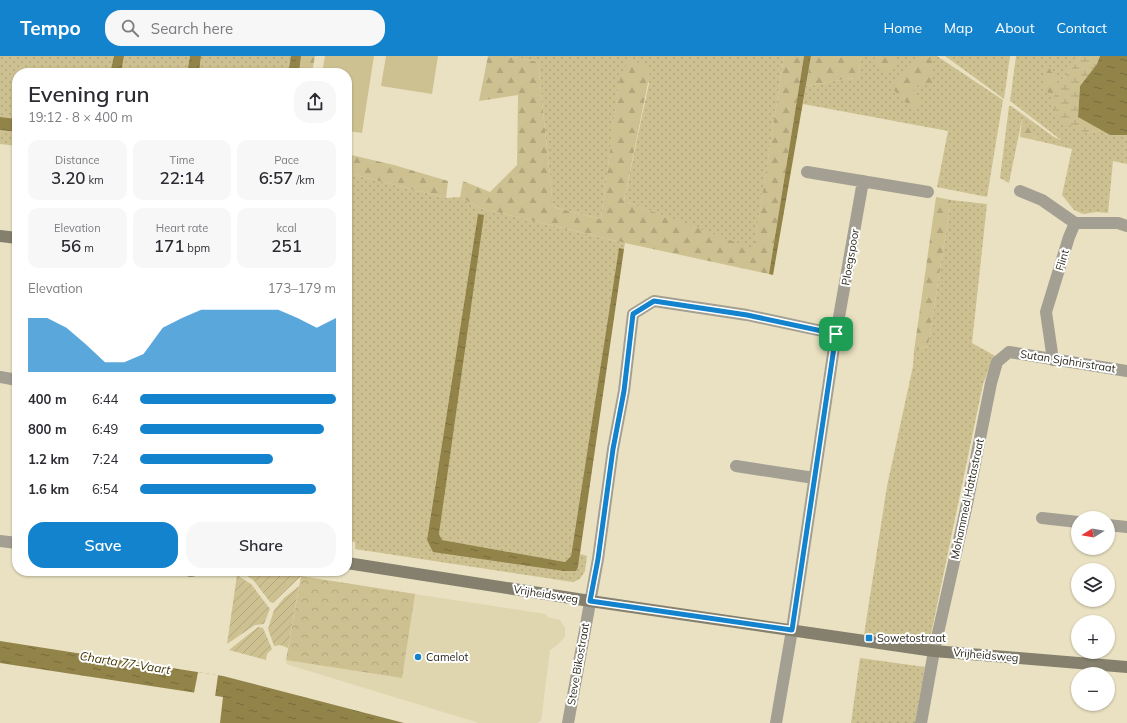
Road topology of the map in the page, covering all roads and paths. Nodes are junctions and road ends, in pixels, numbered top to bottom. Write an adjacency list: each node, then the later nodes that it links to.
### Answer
1 (807, 172): 2 (street)
2 (863, 181): 4 (street); 9 (street, Ploegspoor)
3 (1020, 190): 5 (street)
4 (928, 192)
5 (1075, 223): 6 (street); 11 (street, Flint)
6 (1127, 226)
7 (0, 236): 8 (street)
8 (12, 237)
9 (836, 334): 16 (street); 24 (street, Steve Bikostraat)
10 (1009, 352): 11 (street, Sutan Sjahrirstraat); 26 (street, Mohammed Hattastraat)
11 (1053, 360): 12 (street, Sutan Sjahrirstraat)
12 (1127, 371)
13 (0, 377): 14 (street)
14 (12, 379)
15 (736, 466): 16 (street)
16 (814, 478): 25 (street)
17 (1042, 518): 18 (street)
18 (1071, 521)
19 (1115, 526): 20 (street)
20 (1127, 527)
21 (0, 541): 22 (street)
22 (12, 542)
23 (352, 564): 24 (street, Vrijheidsweg)
24 (590, 601): 25 (street, Vrijheidsweg); 28 (street, Steve Bikostraat)
25 (792, 630): 26 (street, Vrijheidsweg); 29 (street)
26 (934, 651): 27 (street, Vrijheidsweg); 30 (street, Mohammed Hattastraat)
27 (1127, 667)
28 (568, 723)
29 (776, 723)
30 (921, 723)

